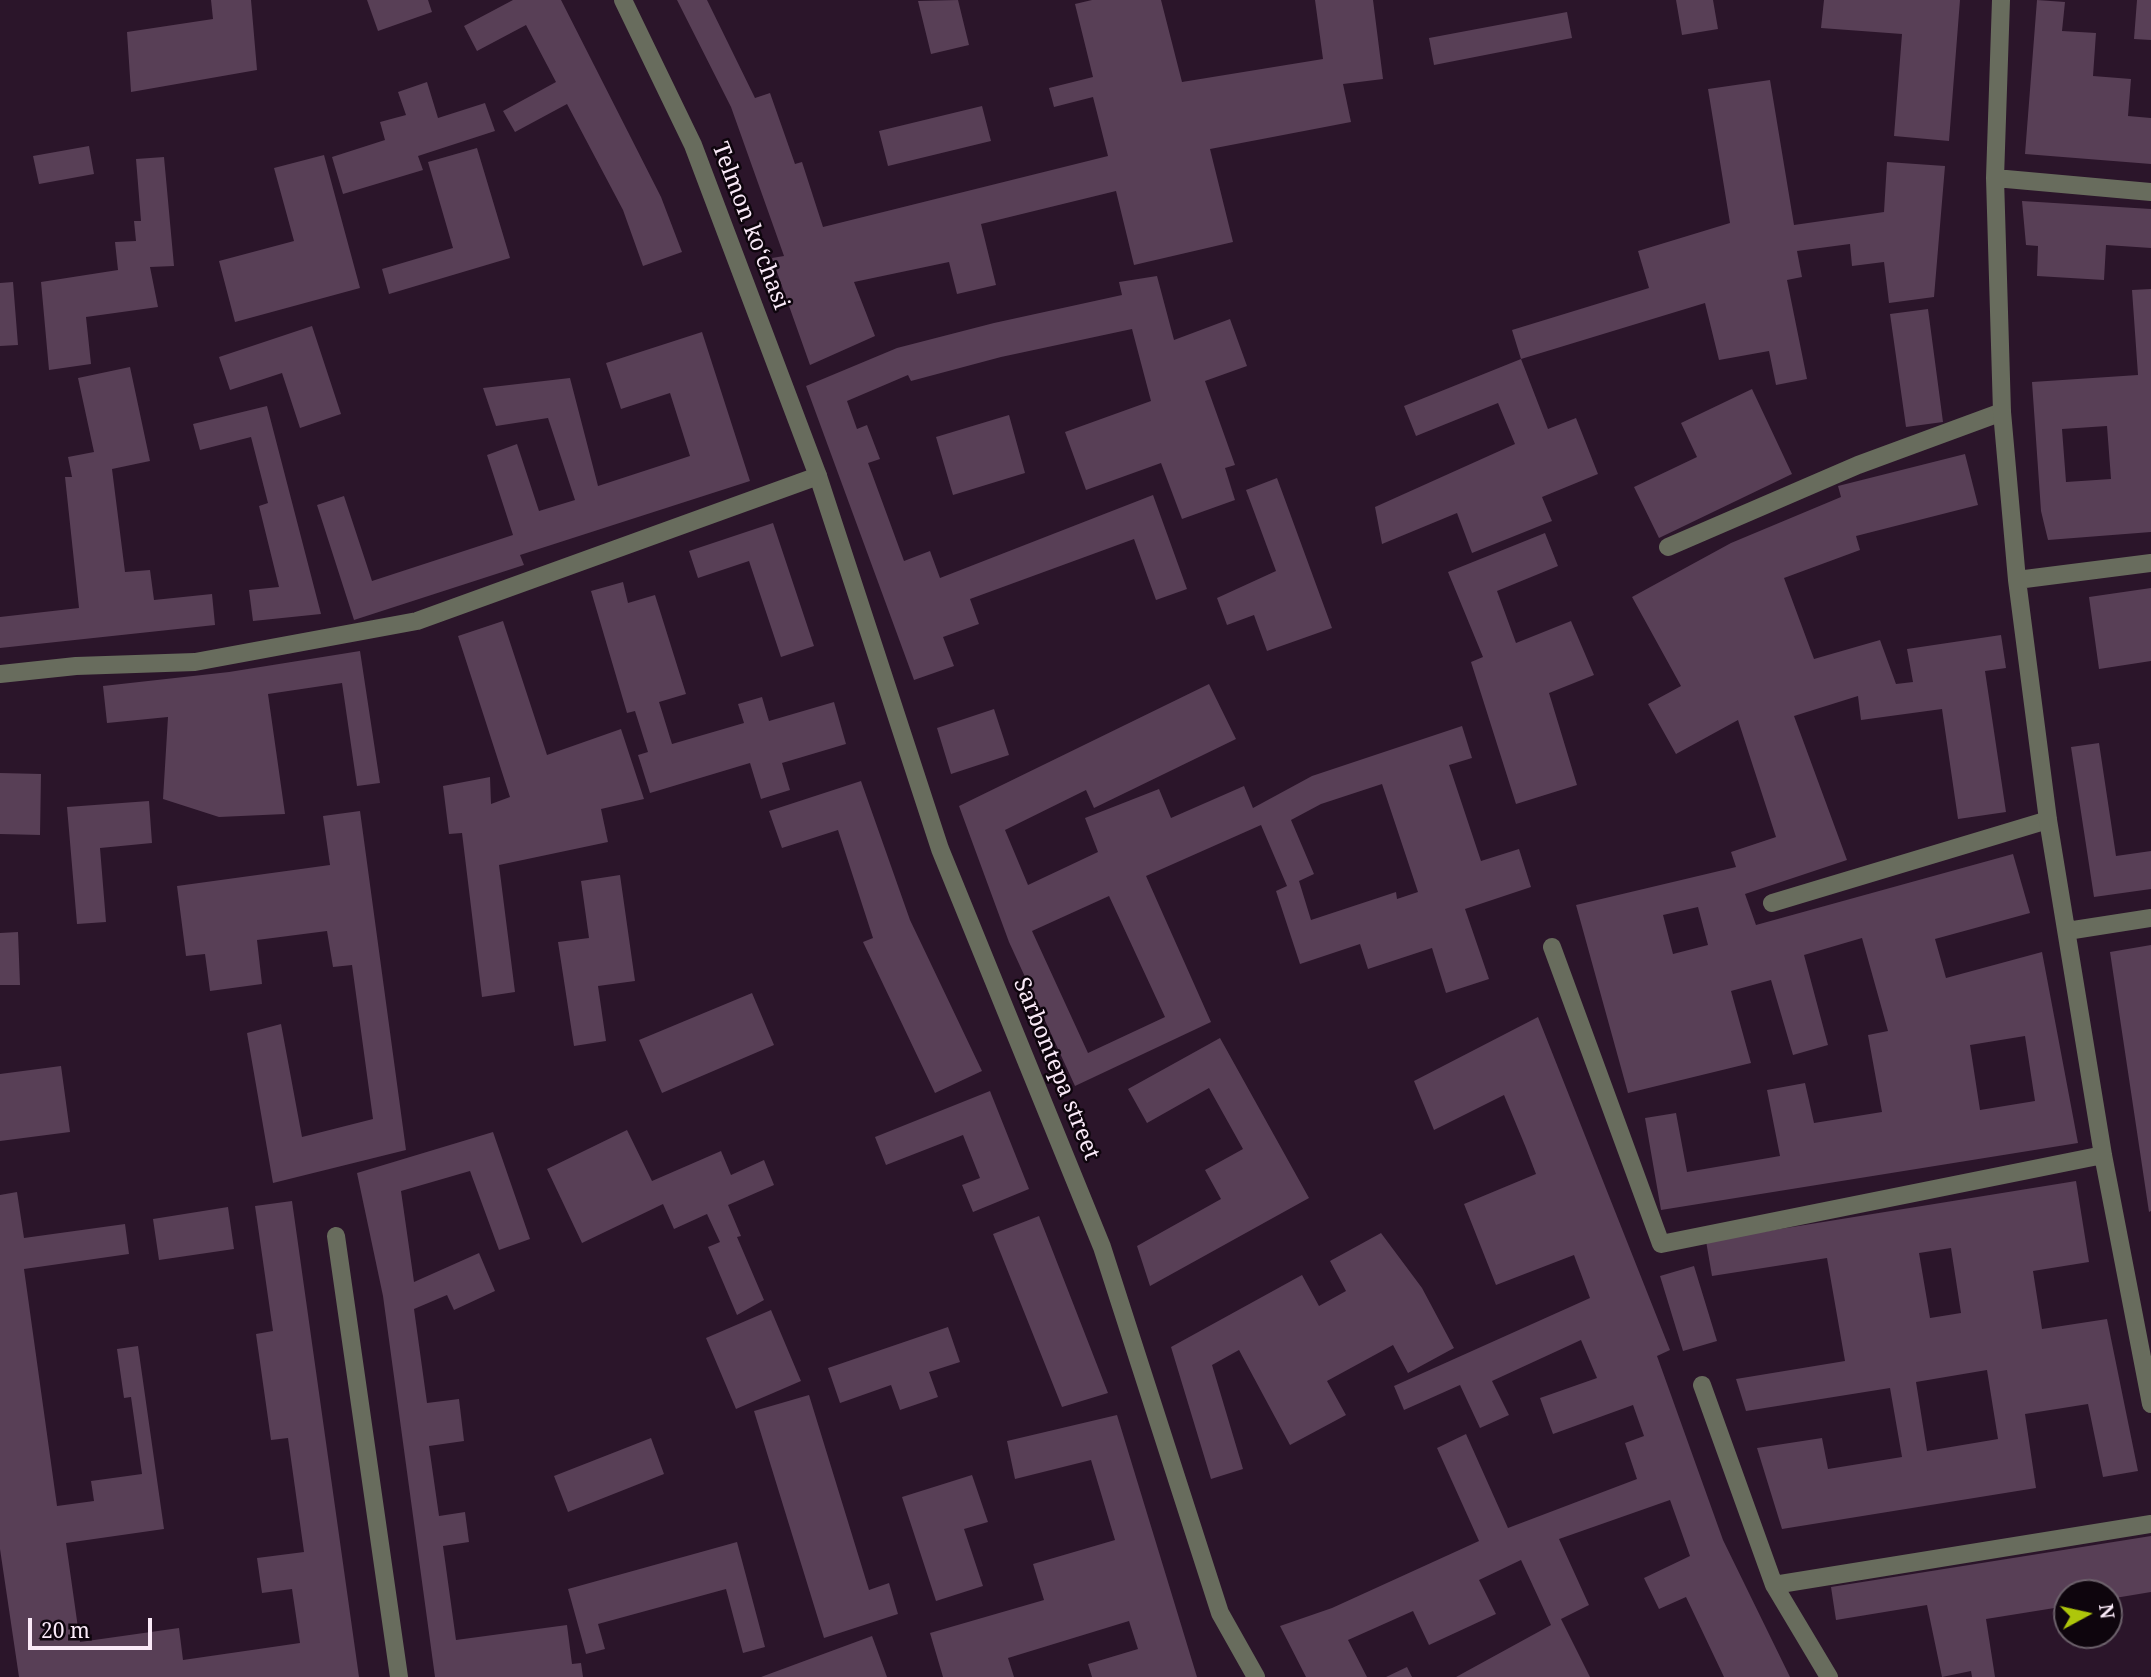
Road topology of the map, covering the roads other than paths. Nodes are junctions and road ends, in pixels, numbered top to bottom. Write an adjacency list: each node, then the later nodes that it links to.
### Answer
1 (623, 0): 6 (street, Telmon koʻchasi)
2 (2001, 0): 3 (street)
3 (1995, 178): 4 (street); 5 (street)
4 (2151, 192)
5 (2002, 412): 7 (street); 9 (street)
6 (818, 476): 10 (street); 23 (street, Sarbontepa street)
7 (1668, 547)
8 (2151, 564): 9 (street)
9 (2017, 580): 11 (street)
10 (0, 674)
11 (2048, 821): 12 (street); 14 (street)
12 (1772, 903)
13 (2151, 918): 14 (street)
14 (2067, 931): 16 (street)
15 (1552, 947): 16 (street)
16 (2103, 1154): 19 (street)
17 (336, 1236): 22 (street)
18 (1702, 1385): 21 (street)
19 (2151, 1404)
20 (2151, 1524): 21 (street)
21 (1774, 1585): 24 (street)
22 (399, 1677)
23 (1256, 1677)
24 (1829, 1677)

